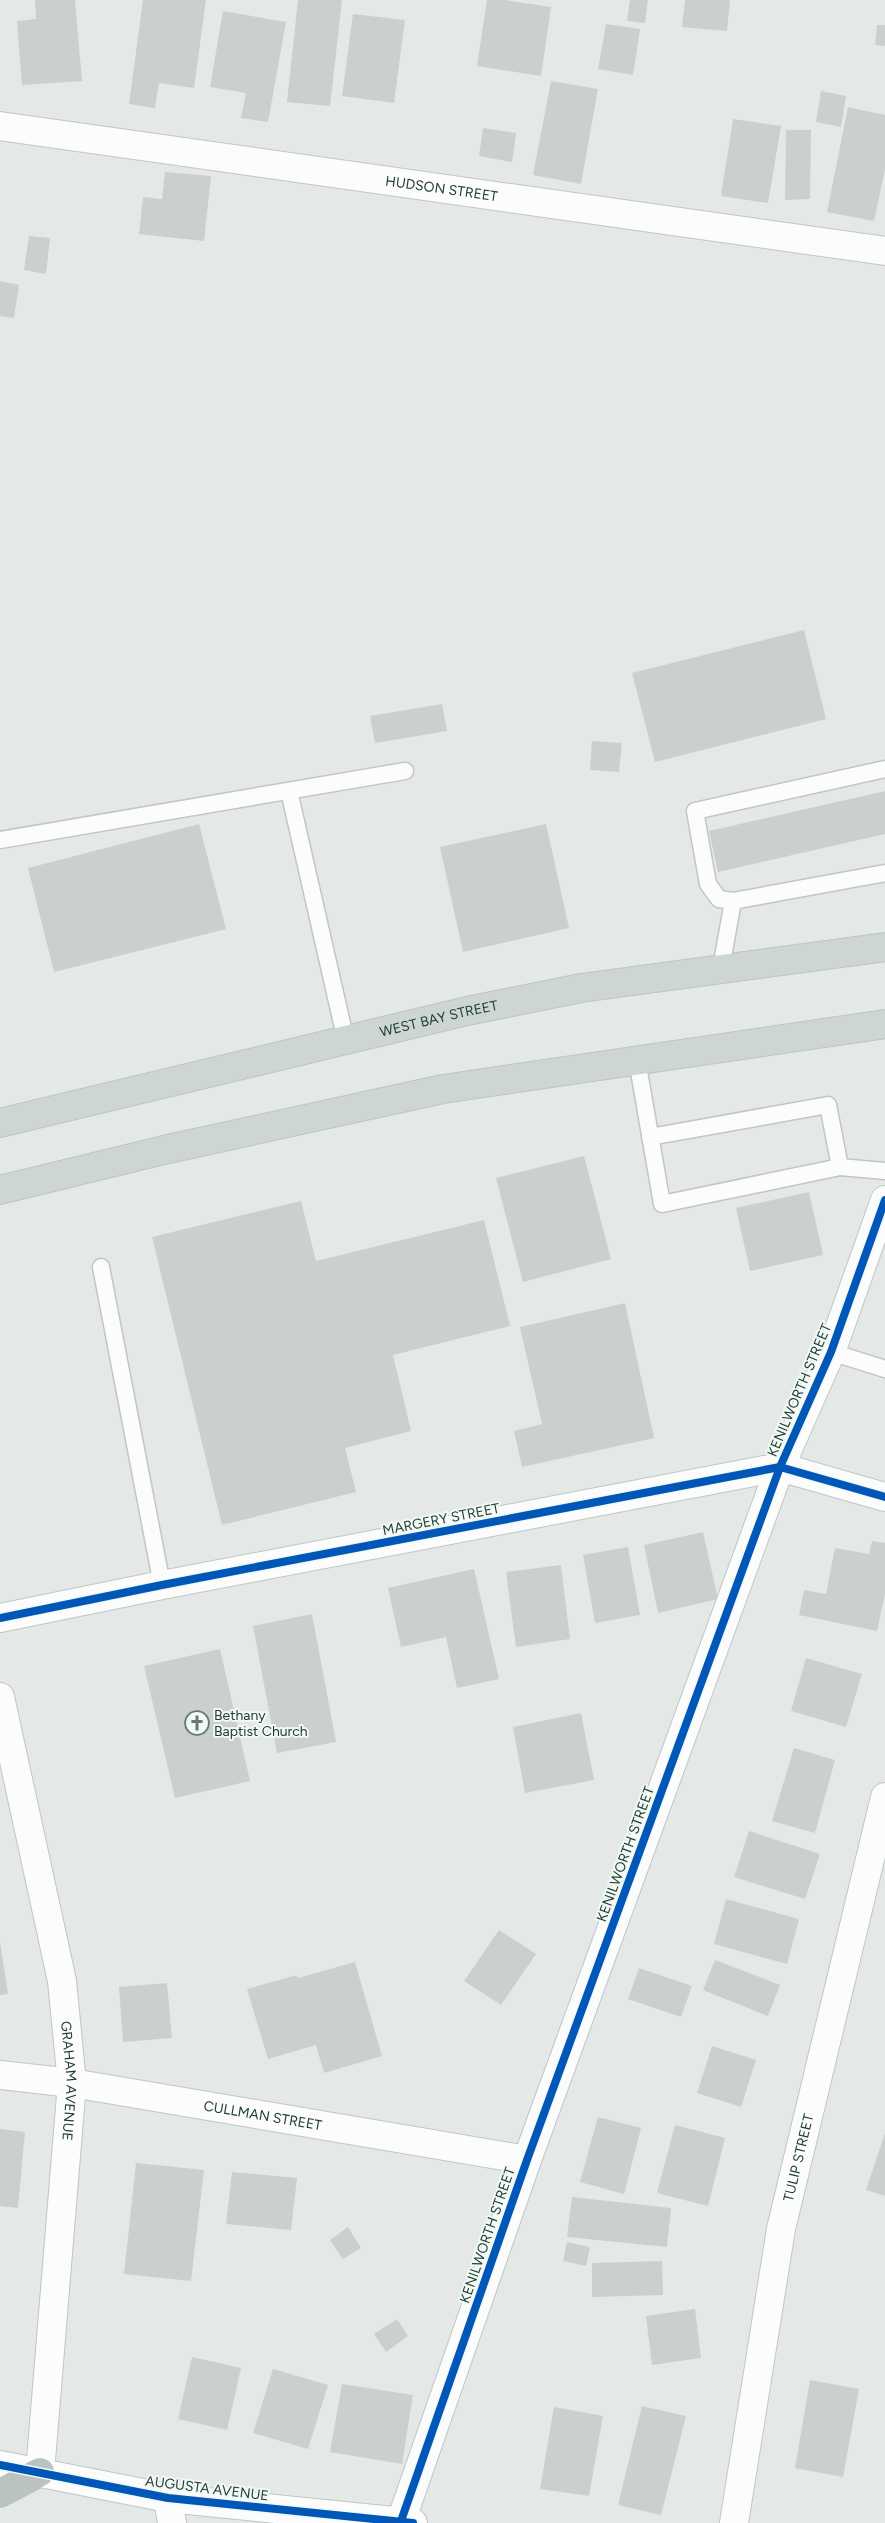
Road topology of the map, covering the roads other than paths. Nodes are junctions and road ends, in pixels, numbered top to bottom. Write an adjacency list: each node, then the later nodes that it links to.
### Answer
1 (0, 126): 2 (street, HUDSON STREET)
2 (885, 251)
3 (885, 769): 8 (lane)
4 (405, 771): 5 (lane)
5 (289, 791): 6 (lane); 12 (lane)
6 (0, 840)
7 (885, 873): 8 (lane)
8 (733, 901): 10 (lane)
9 (885, 947): 10 (main road, WEST BAY STREET)
10 (721, 968): 12 (main road, WEST BAY STREET)
11 (885, 1024): 13 (main road)
12 (346, 1041): 14 (main road, WEST BAY STREET)
13 (637, 1060): 15 (lane); 18 (main road)
14 (0, 1123)
15 (650, 1137): 16 (lane); 16 (lane)
16 (840, 1168): 17 (lane)
17 (885, 1172)
18 (0, 1190)
19 (885, 1200): 21 (street, KENILWORTH STREET)
20 (101, 1267): 25 (lane)
21 (831, 1352): 22 (lane); 23 (street, KENILWORTH STREET)
22 (885, 1369)
23 (780, 1467): 24 (street, MARGERY STREET); 25 (street, MARGERY STREET); 31 (street, KENILWORTH STREET)
24 (885, 1497)
25 (162, 1585): 26 (street, MARGERY STREET)
26 (0, 1618)
27 (0, 1697): 30 (street, GRAHAM AVENUE)
28 (885, 1798): 37 (street, TULIP STREET)
29 (0, 2075): 30 (street, CULLMAN STREET)
30 (72, 2083): 31 (street, CULLMAN STREET); 33 (street, GRAHAM AVENUE)
31 (526, 2160): 36 (street, KENILWORTH STREET)
32 (0, 2465): 33 (street, AUGUSTA AVENUE)
33 (40, 2472): 34 (highway); 35 (street, AUGUSTA AVENUE)
34 (0, 2494)
35 (170, 2511): 36 (street, AUGUSTA AVENUE)
36 (407, 2522)
37 (734, 2523)

